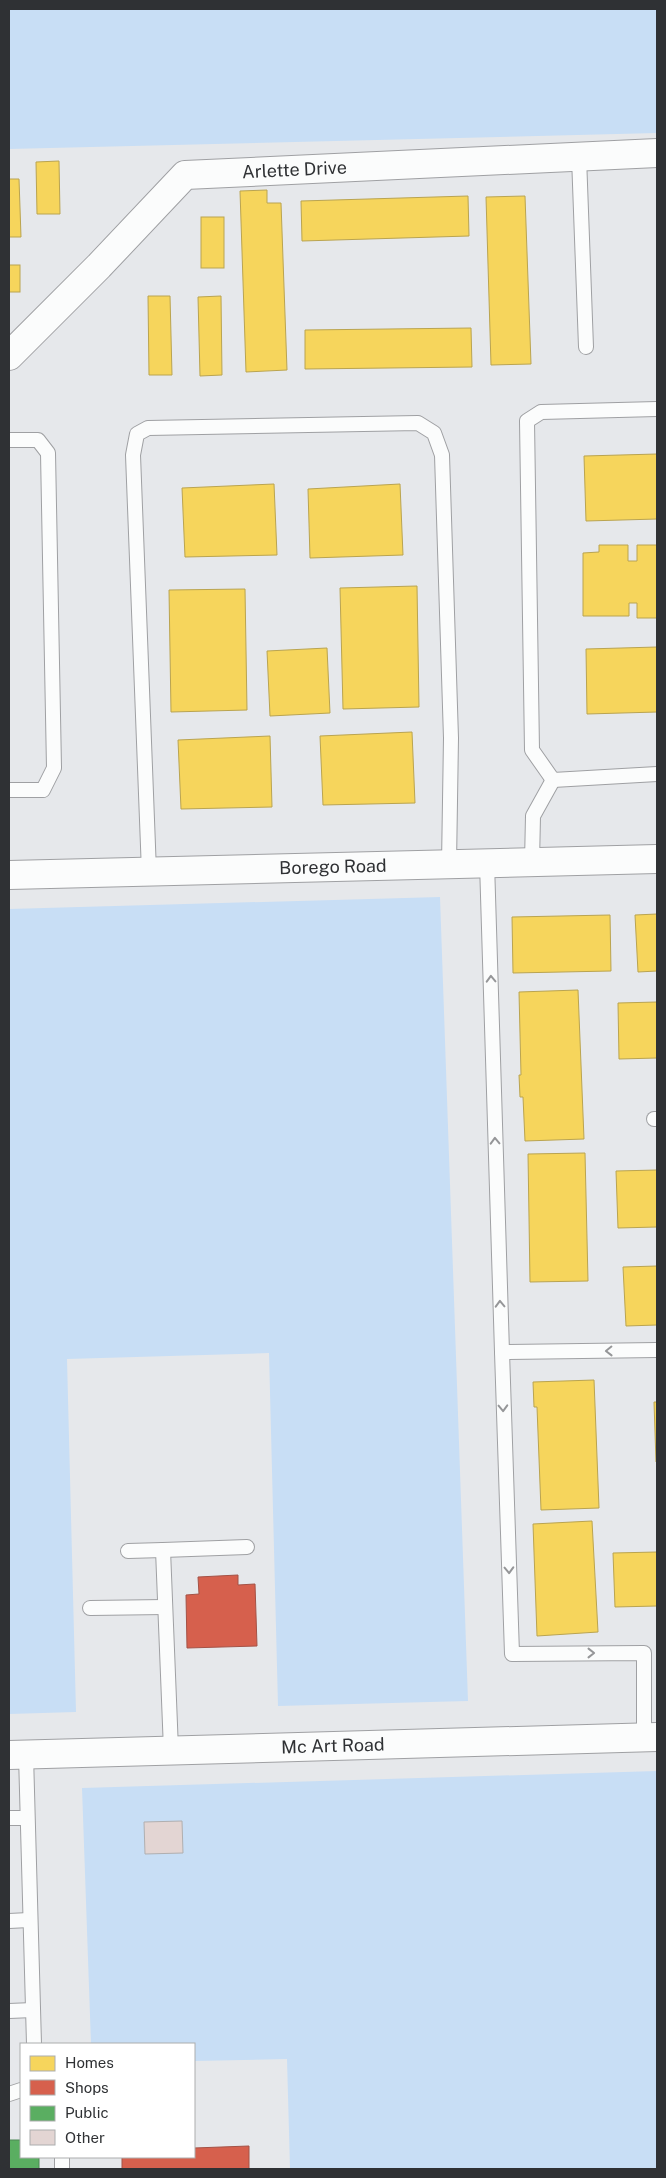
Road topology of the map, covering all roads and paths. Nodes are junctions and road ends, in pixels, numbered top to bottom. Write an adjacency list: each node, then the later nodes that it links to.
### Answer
1 (657, 153): 2 (street, Arlette Drive)
2 (579, 156): 3 (lane); 4 (street, Arlette Drive)
3 (586, 348)
4 (9, 356)
5 (657, 409): 8 (lane)
6 (9, 440): 9 (lane)
7 (657, 774): 8 (lane)
8 (553, 780): 11 (lane)
9 (9, 790)
10 (657, 859): 11 (street, Borego Road)
11 (532, 862): 12 (street, Borego Road)
12 (488, 863): 13 (street, Borego Road); 17 (lane, one-way to 12)
13 (449, 864): 14 (street, Borego Road); 14 (lane)
14 (149, 872): 15 (street, Borego Road)
15 (9, 875)
16 (657, 1350): 17 (lane, one-way to 17)
17 (502, 1352): 23 (lane, one-way to 23)
18 (247, 1546): 19 (lane)
19 (163, 1550): 20 (lane); 21 (lane)
20 (128, 1552)
21 (165, 1607): 22 (lane); 24 (lane)
22 (90, 1608)
23 (650, 1737): 24 (street, Mc Art Road)
24 (171, 1750): 25 (street, Mc Art Road)
25 (17, 1755): 27 (lane)
26 (9, 1818): 27 (lane)
27 (27, 1818): 28 (lane)
28 (29, 1920): 29 (lane); 30 (lane)
29 (9, 1921)
30 (33, 2010): 31 (lane); 32 (lane)
31 (9, 2011)
32 (34, 2043)

